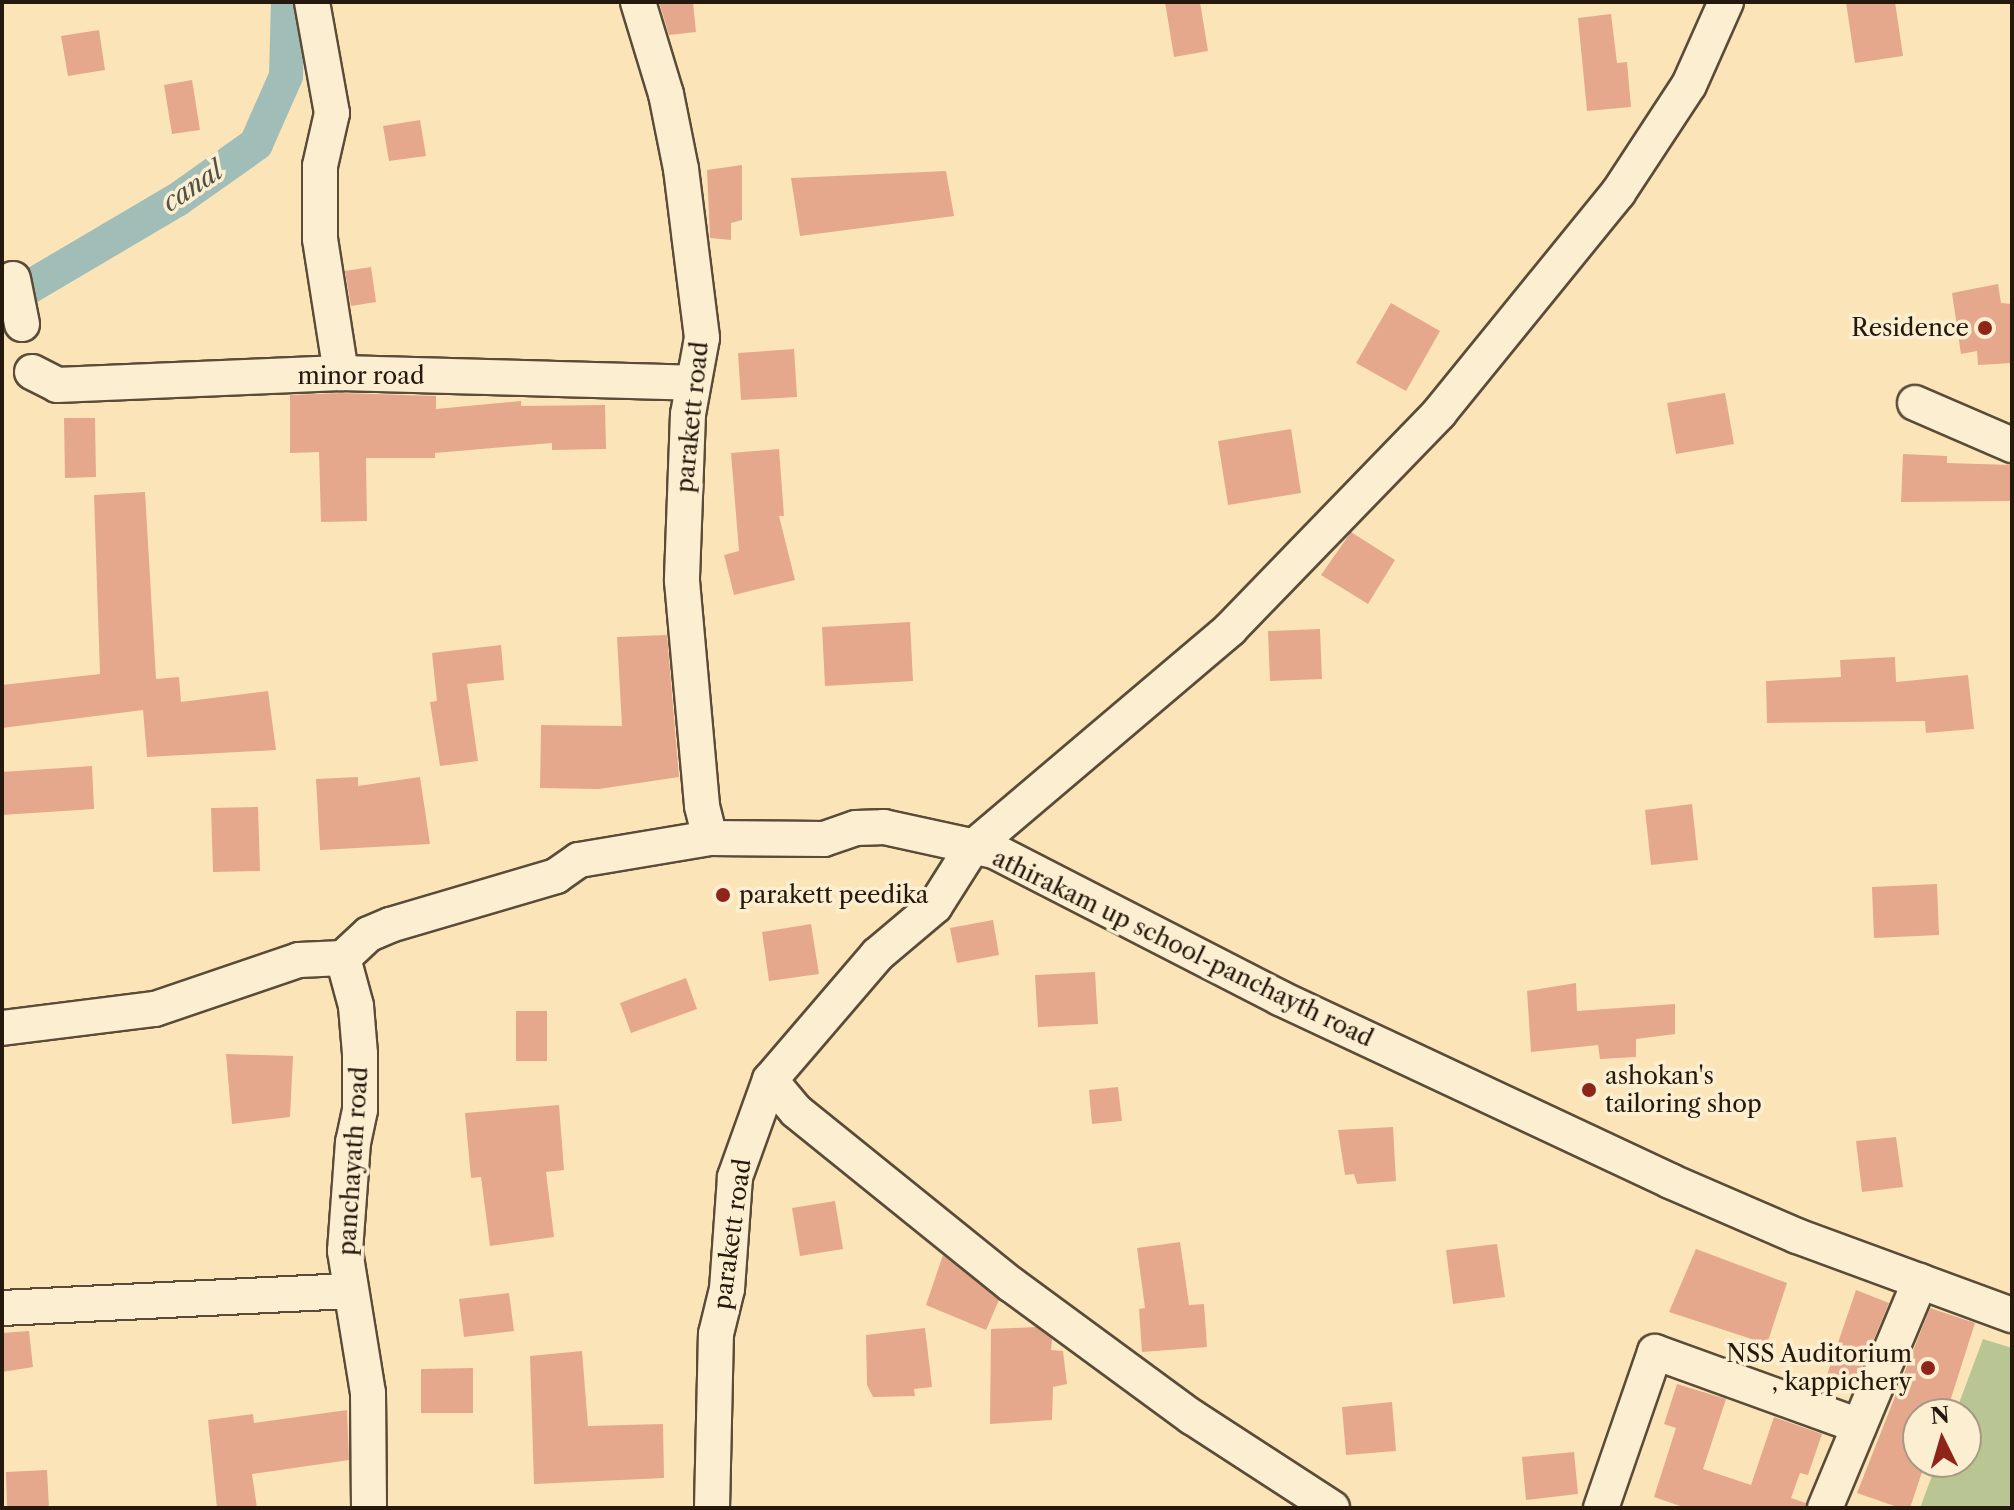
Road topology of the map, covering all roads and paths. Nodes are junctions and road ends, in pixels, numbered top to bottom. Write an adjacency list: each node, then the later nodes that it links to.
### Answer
1 (312, 2): 7 (street)
2 (638, 2): 8 (street, parakett road)
3 (1726, 2): 12 (street, parakett road)
4 (13, 279): 5 (street)
5 (22, 324)
6 (32, 372): 7 (street, minor road)
7 (341, 373): 8 (street, minor road)
8 (693, 383): 11 (street, parakett road)
9 (1915, 403): 10 (street)
10 (2012, 445)
11 (710, 838): 12 (street, athirakam up school-panchayth road); 13 (street, athirakam up school-panchayth road)
12 (971, 849): 15 (street, parakett road); 16 (street, athirakam up school-panchayth road)
13 (343, 958): 14 (street); 17 (street, panchayath road)
14 (2, 1028)
15 (770, 1080): 22 (street, parakett road); 23 (street)
16 (1920, 1281): 19 (street, athirakam up school-panchayth road); 20 (street)
17 (349, 1291): 18 (street); 21 (street, panchayath road)
18 (2, 1308)
19 (2012, 1315)
20 (1859, 1426): 24 (street); 25 (street)
21 (369, 1508)
22 (712, 1508)
23 (1332, 1508)
24 (1601, 1508)
25 (1825, 1508)

